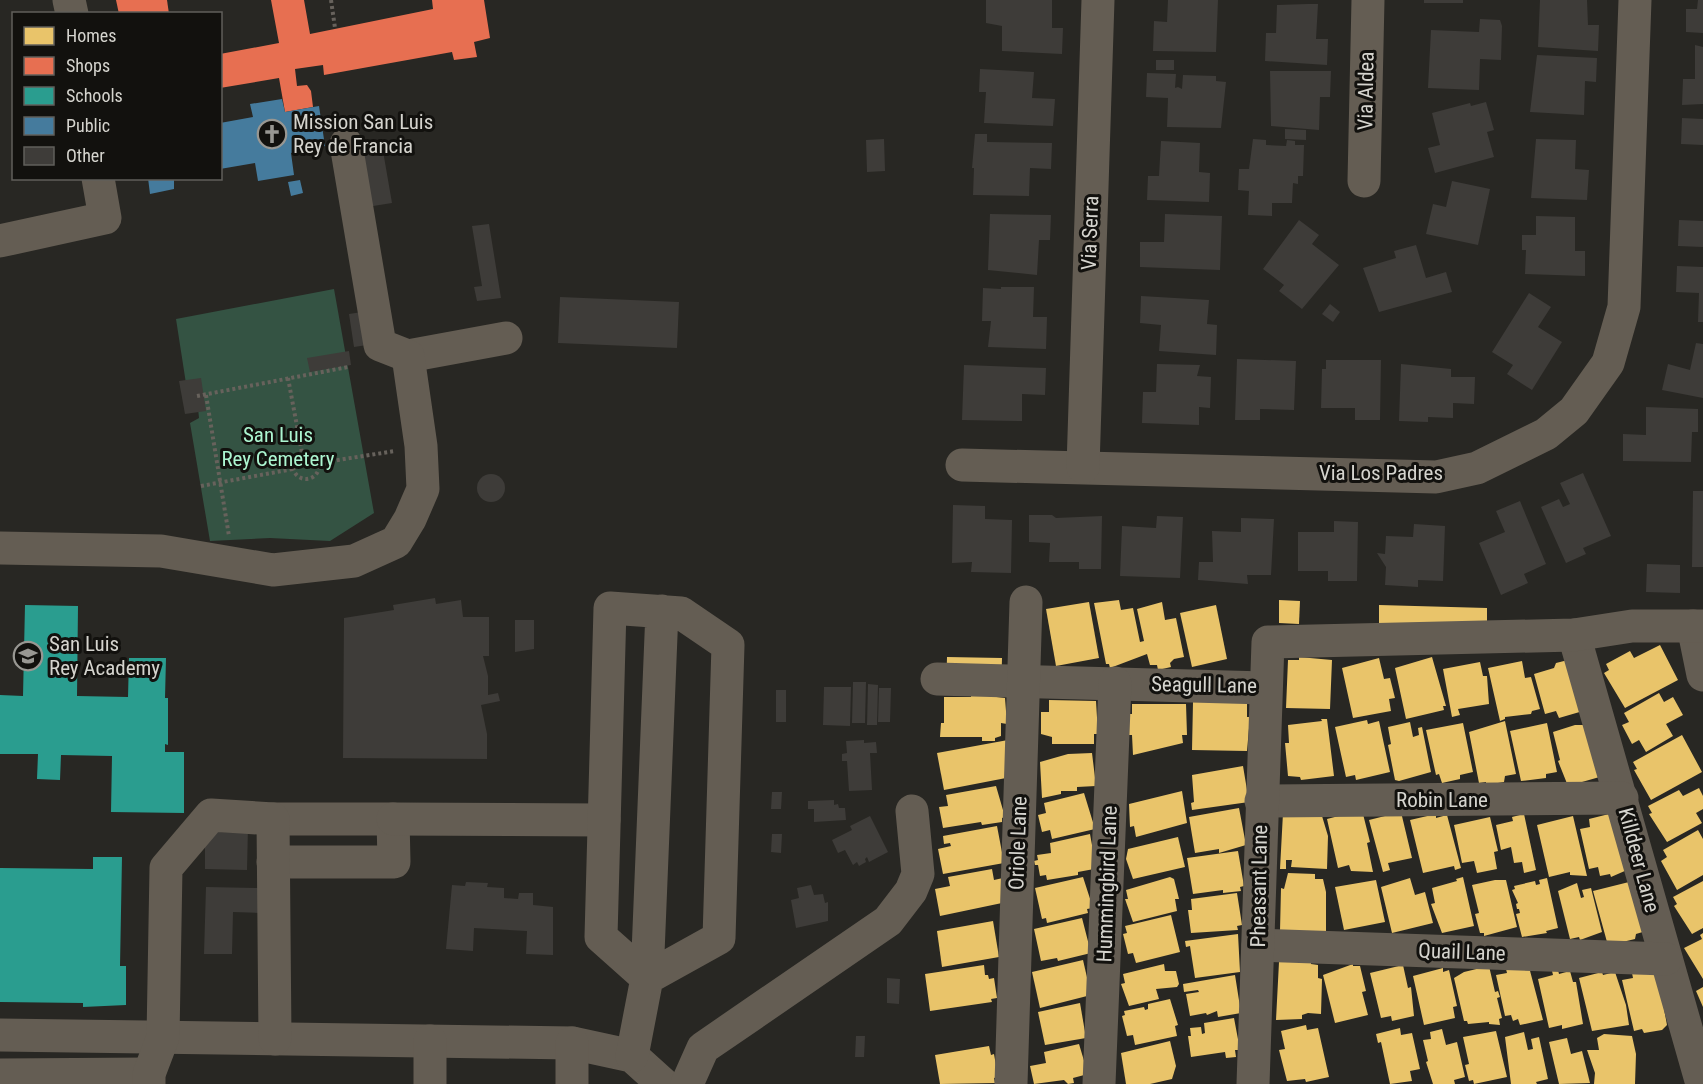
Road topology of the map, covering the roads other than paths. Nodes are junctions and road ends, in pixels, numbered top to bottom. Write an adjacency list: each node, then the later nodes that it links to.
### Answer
1 (1098, 0): 11 (street, Via Serra)
2 (1368, 0): 6 (street, Via Aldea)
3 (1635, 0): 11 (street, Via Los Padres)
4 (346, 144): 9 (street)
5 (98, 180): 7 (street)
6 (1364, 181)
7 (0, 242)
8 (506, 338): 9 (street)
9 (408, 357): 12 (street)
10 (962, 465): 11 (street, Via Los Padres)
11 (1083, 467)
12 (0, 548)
13 (1026, 602): 19 (street, Oriole Lane)
14 (662, 611): 27 (street); 31 (street); 31 (street)
15 (1698, 626): 16 (street); 17 (street)
16 (1574, 635): 21 (street, Seagull Lane); 22 (street, Killdeer Lane)
17 (1703, 675)
18 (937, 679): 19 (street, Seagull Lane)
19 (1023, 682): 20 (street, Seagull Lane); 47 (street, Oriole Lane)
20 (1114, 683): 21 (street, Seagull Lane); 48 (street, Hummingbird Lane)
21 (1265, 688): 23 (street, Pheasant Lane)
22 (1622, 798): 23 (street, Robin Lane); 30 (street, Killdeer Lane)
23 (1261, 801): 29 (street, Pheasant Lane)
24 (912, 811): 46 (street)
25 (273, 819): 26 (street); 28 (street); 34 (street)
26 (393, 819): 27 (street); 28 (street)
27 (604, 820): 31 (street)
28 (273, 862): 35 (street)
29 (1258, 945): 30 (street, Quail Lane); 49 (street, Pheasant Lane)
30 (1666, 959): 50 (street, Killdeer Lane)
31 (647, 978): 38 (street)
32 (0, 1035): 33 (street)
33 (33, 1036): 34 (street); 42 (street)
34 (163, 1037): 35 (street); 41 (street)
35 (275, 1039): 36 (street)
36 (430, 1041): 37 (street); 43 (street)
37 (572, 1043): 38 (street); 44 (street)
38 (632, 1056): 45 (street)
39 (0, 1075): 42 (street)
40 (90, 1079): 41 (street); 42 (street)
41 (149, 1079)
42 (33, 1080)
43 (430, 1084)
44 (572, 1084)
45 (663, 1084)
46 (687, 1084)
47 (1011, 1084)
48 (1099, 1084)
49 (1253, 1084)
50 (1702, 1084)

